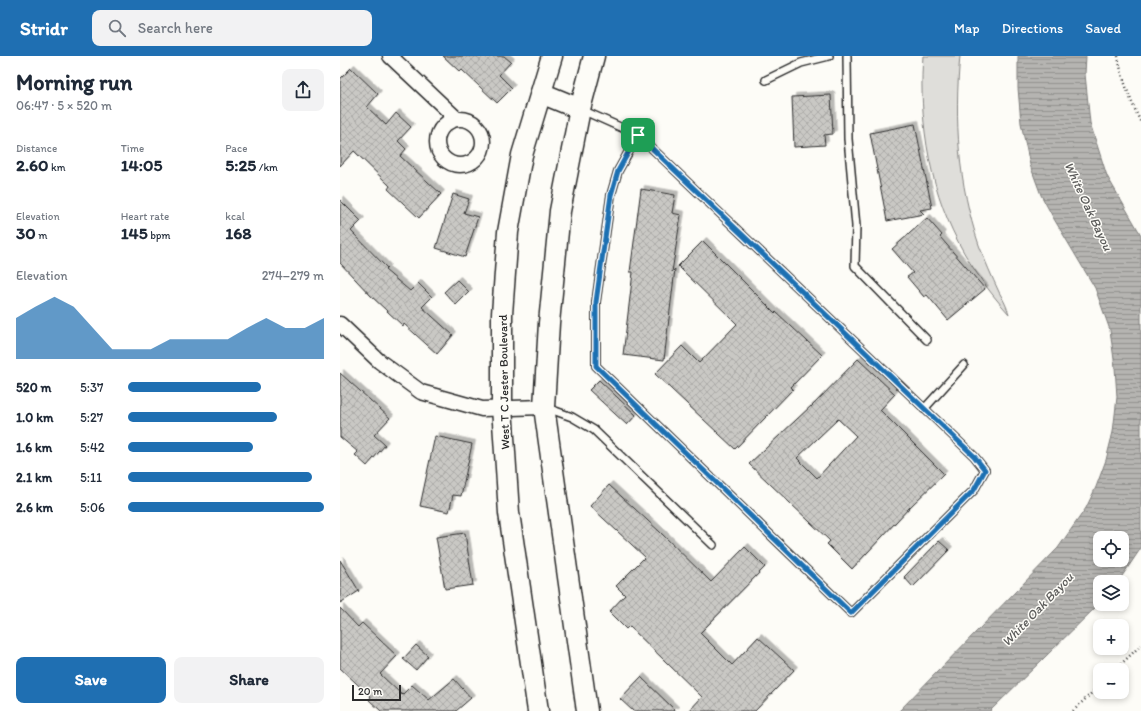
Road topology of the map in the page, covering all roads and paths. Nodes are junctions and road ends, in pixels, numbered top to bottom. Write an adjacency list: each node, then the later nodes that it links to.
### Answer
1 (390, 56): 10 (street)
2 (552, 56): 8 (main road, West T C Jester Boulevard)
3 (594, 56): 9 (main road)
4 (829, 56): 7 (lane)
5 (847, 56): 14 (lane)
6 (1118, 56): 11 (path)
7 (766, 80)
8 (541, 93): 9 (main road); 16 (main road, West T C Jester Boulevard)
9 (580, 109): 12 (lane); 17 (main road)
10 (457, 119)
11 (1141, 123)
12 (638, 135): 18 (lane); 18 (lane)
13 (340, 324): 16 (street)
14 (927, 340)
15 (964, 365): 18 (lane)
16 (502, 407): 17 (street); 24 (main road, West T C Jester Boulevard)
17 (544, 407): 19 (lane); 23 (main road)
18 (924, 409)
19 (713, 545)
20 (1141, 645): 21 (path)
21 (1122, 663)
22 (1093, 692): 25 (path)
23 (588, 706)
24 (538, 711)
25 (1073, 711)

